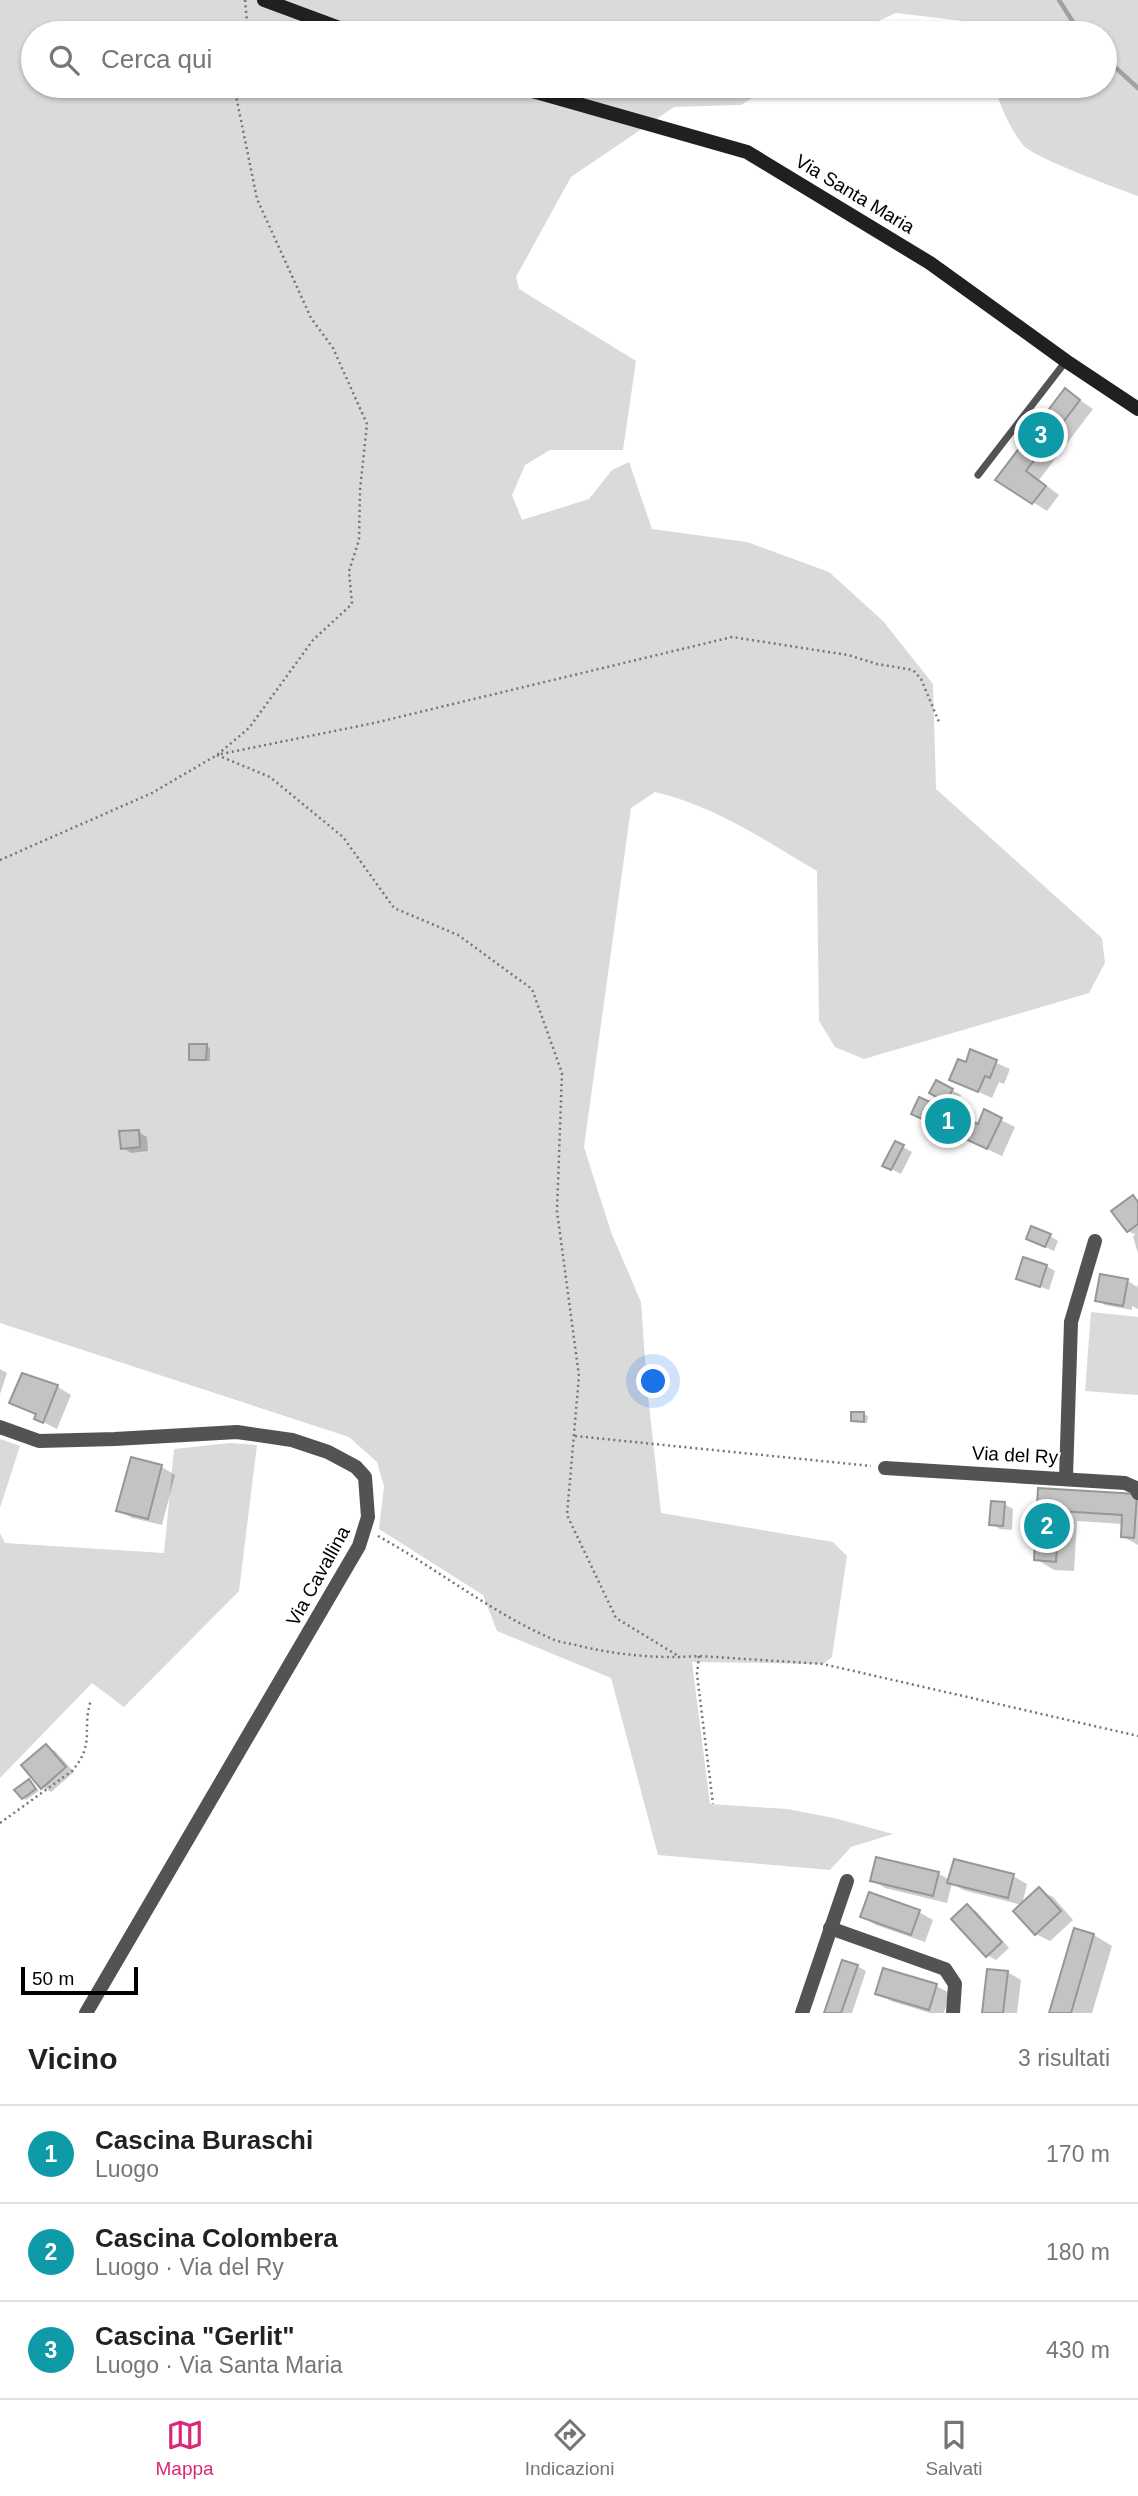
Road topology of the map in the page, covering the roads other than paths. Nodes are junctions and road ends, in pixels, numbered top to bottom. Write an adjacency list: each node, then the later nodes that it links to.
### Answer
1 (264, 0): 2 (street)
2 (321, 21)
3 (558, 98): 4 (street, Via Santa Maria)
4 (1066, 361): 5 (street, Via Santa Maria); 6 (lane)
5 (1138, 409)
6 (978, 475)
7 (1095, 1241): 10 (street)
8 (0, 1427): 14 (street, Via Cavallina)
9 (885, 1468): 10 (street, Via del Ry)
10 (1066, 1477): 11 (street, Via del Ry)
11 (1138, 1493)
12 (847, 1881): 13 (street)
13 (830, 1928): 15 (street); 16 (street)
14 (86, 2013)
15 (802, 2013)
16 (953, 2013)

